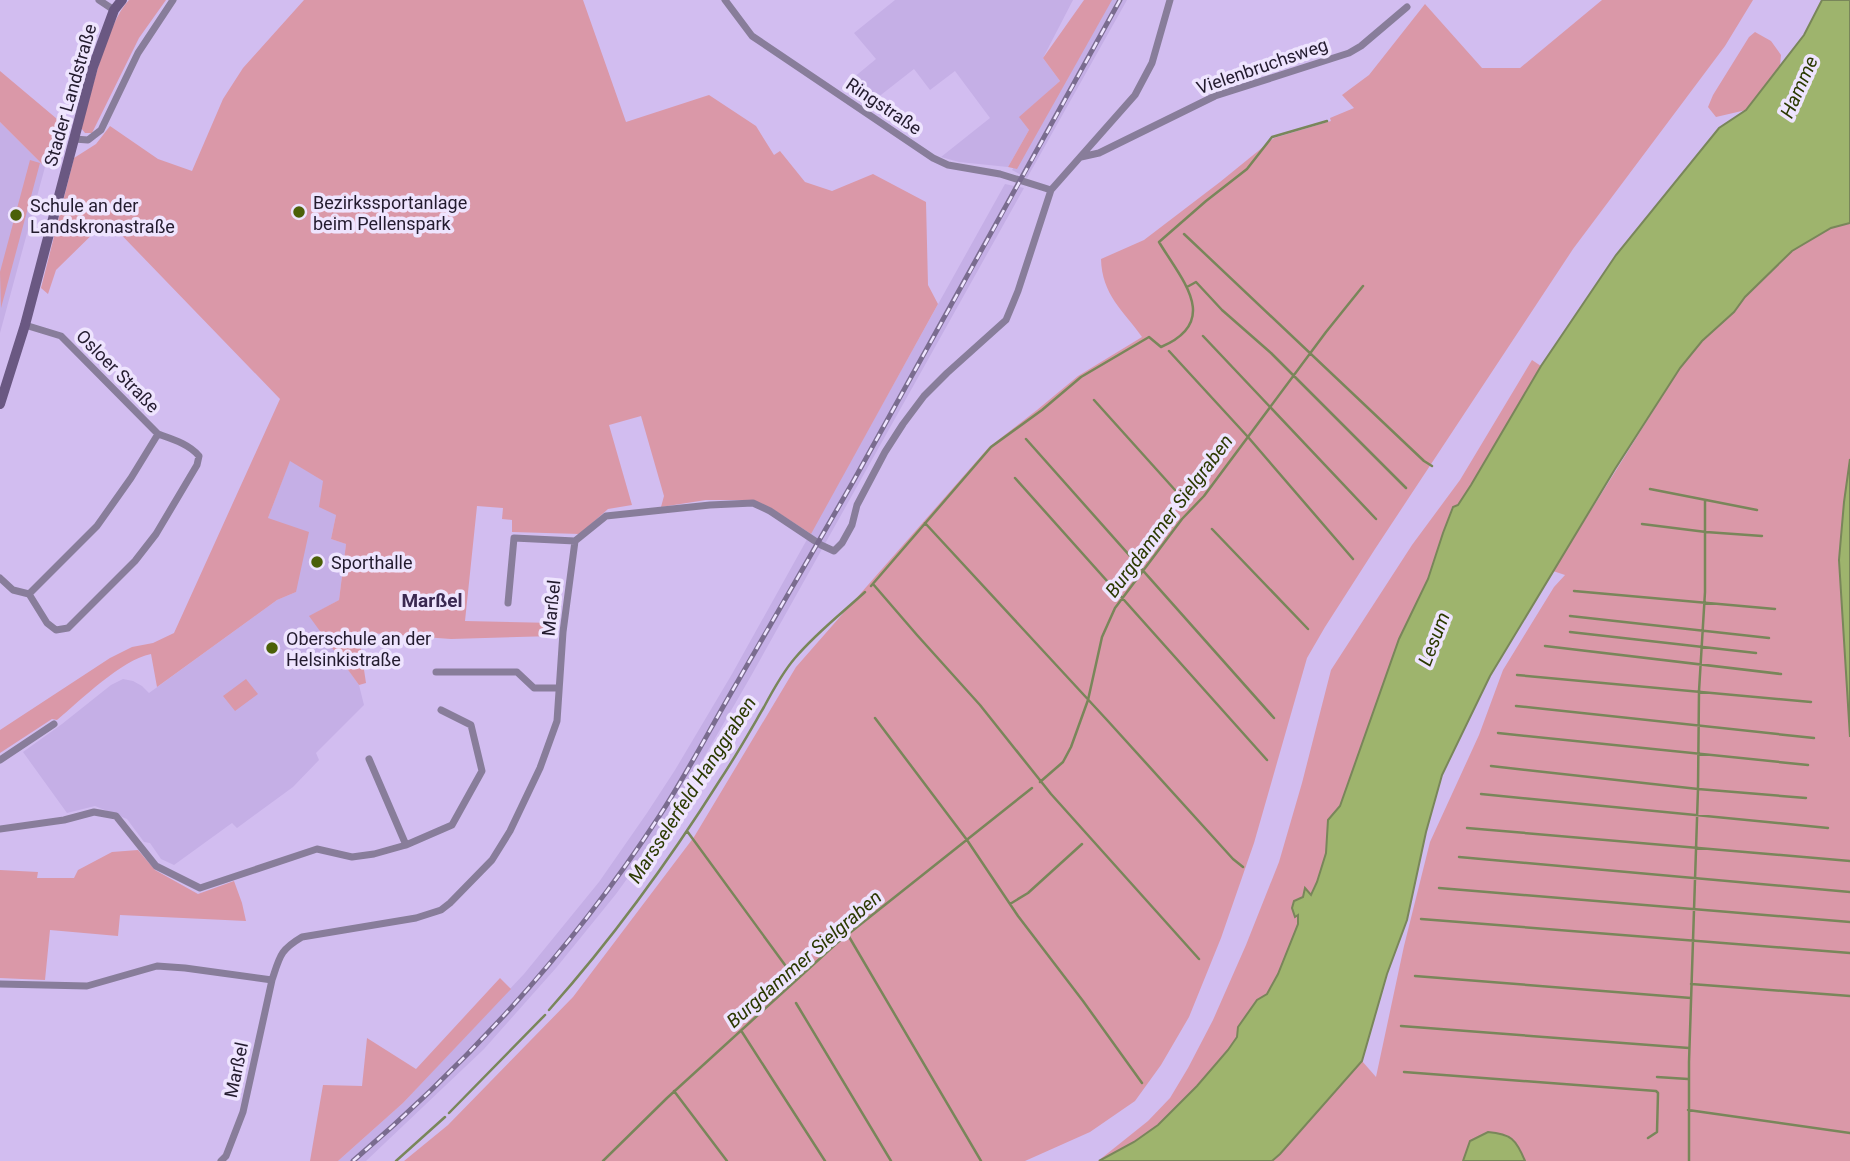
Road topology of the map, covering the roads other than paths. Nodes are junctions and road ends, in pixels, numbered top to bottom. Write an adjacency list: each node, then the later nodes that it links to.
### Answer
1 (99, 0): 7 (street)
2 (122, 0): 7 (street, Stader Landstraße)
3 (173, 0): 8 (street)
4 (725, 0): 10 (street, Ringstraße)
5 (1170, 0): 9 (street)
6 (1407, 7): 9 (street, Vielenbruchsweg)
7 (114, 9): 8 (street, Stader Landstraße)
8 (74, 139): 11 (street, Stader Landstraße)
9 (1079, 157): 10 (street)
10 (1051, 190): 14 (street)
11 (25, 325): 12 (street, Stader Landstraße); 13 (street, Osloer Straße)
12 (0, 404)
13 (158, 433): 16 (street, Osloer Straße); 16 (street)
14 (575, 541): 17 (street); 19 (street, Marßel)
15 (0, 578): 16 (street)
16 (29, 594)
17 (508, 603)
18 (436, 672): 19 (street)
19 (559, 688): 26 (street, Marßel)
20 (442, 710): 25 (street)
21 (54, 724): 23 (street)
22 (369, 759): 25 (street)
23 (0, 760)
24 (0, 829): 25 (street)
25 (407, 845)
26 (272, 980): 27 (street); 28 (street, Marßel)
27 (0, 984)
28 (221, 1161)

